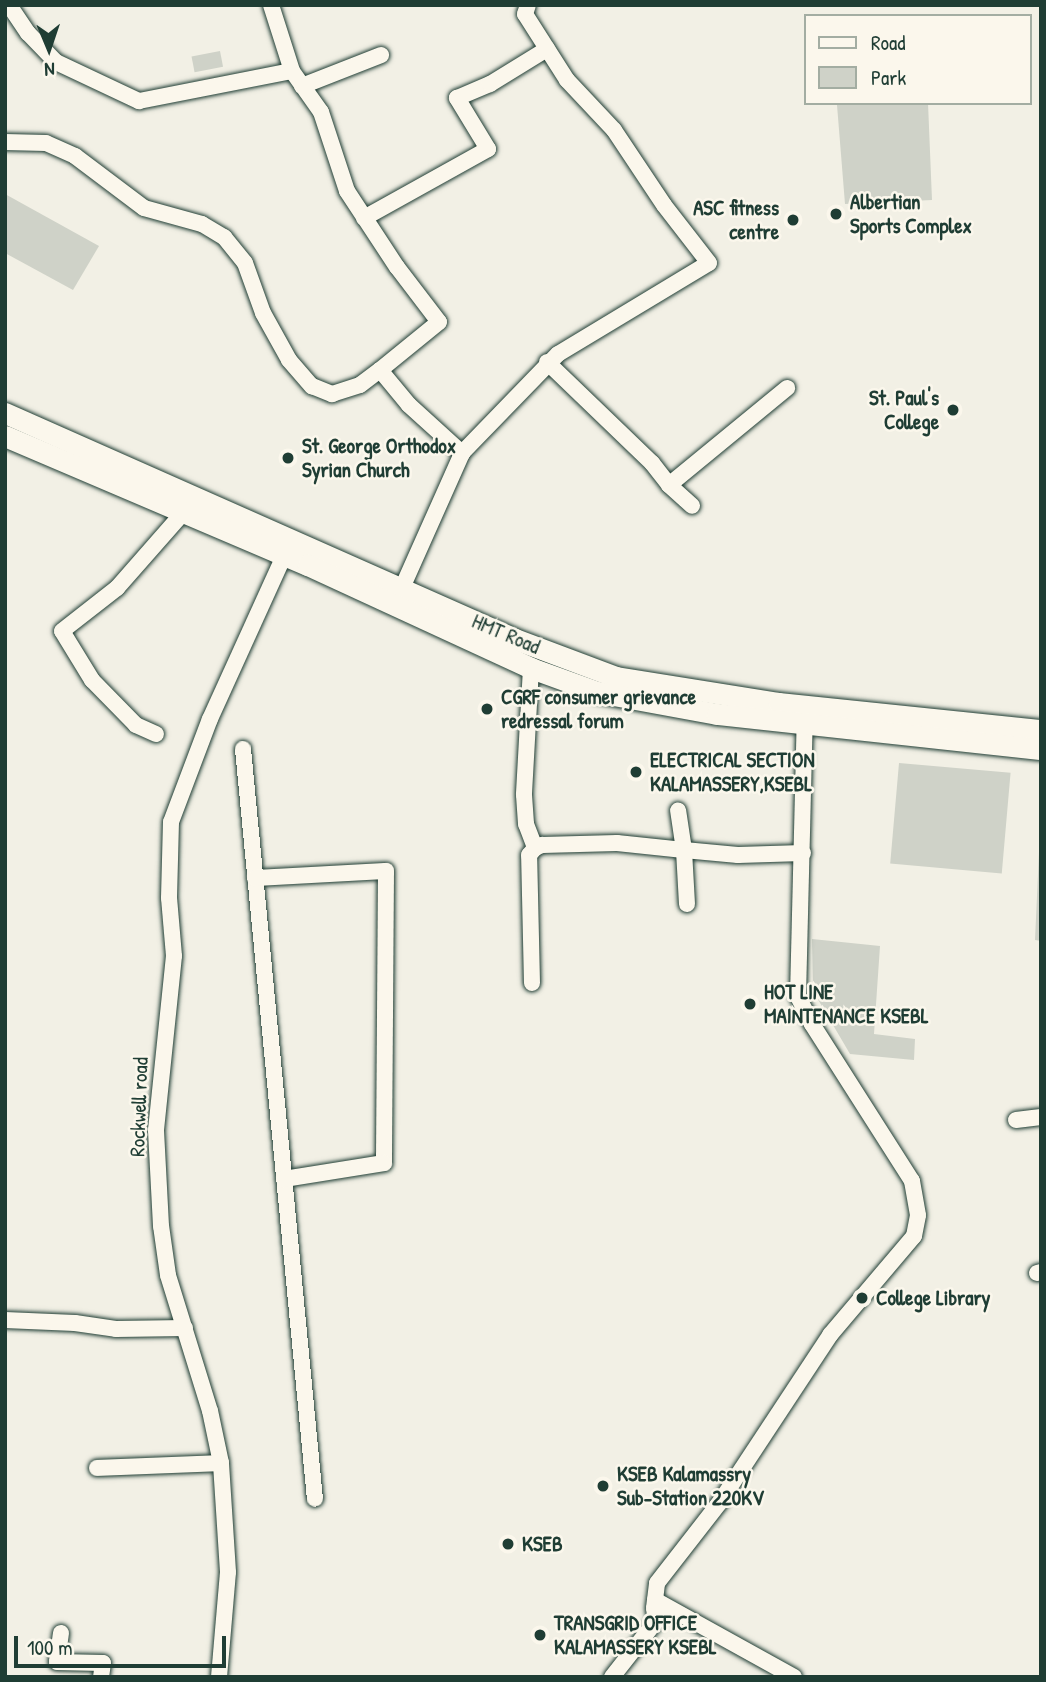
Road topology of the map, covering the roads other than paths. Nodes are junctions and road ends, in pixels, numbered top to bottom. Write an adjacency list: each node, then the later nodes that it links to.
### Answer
1 (271, 5): 6 (street)
2 (528, 5): 4 (street)
3 (11, 6): 6 (street)
4 (547, 49): 9 (street); 10 (street)
5 (381, 55): 7 (street)
6 (292, 71): 7 (street)
7 (302, 86): 9 (street)
8 (5, 142): 11 (street)
9 (364, 218): 11 (street)
10 (547, 362): 15 (street); 16 (street)
11 (380, 370): 15 (street)
12 (787, 387): 16 (street)
13 (5, 413): 19 (main road, HMT Road)
14 (5, 436): 18 (main road, HMT Road)
15 (463, 453): 20 (street)
16 (669, 485): 17 (street)
17 (692, 506)
18 (184, 513): 19 (main road, HMT Road); 24 (street)
19 (288, 547): 20 (main road, HMT Road); 38 (street, Rockwell road)
20 (398, 596): 21 (main road, HMT Road); 22 (main road, HMT Road)
21 (531, 668): 22 (main road, HMT Road); 28 (street)
22 (805, 715): 23 (main road, HMT Road); 26 (main road, HMT Road); 30 (street)
23 (1041, 730)
24 (156, 734)
25 (243, 749): 31 (street)
26 (1041, 749)
27 (678, 810): 29 (street)
28 (535, 848): 29 (street); 33 (street)
29 (684, 850): 30 (street); 32 (street)
30 (803, 853): 42 (street)
31 (255, 878): 36 (street); 36 (street)
32 (687, 904)
33 (531, 983)
34 (1041, 1117): 35 (street)
35 (1016, 1120)
36 (284, 1179): 41 (street)
37 (5, 1321): 38 (street)
38 (185, 1328): 39 (street, Rockwell road)
39 (221, 1464): 40 (street); 45 (street, Rockwell road)
40 (97, 1468)
41 (315, 1499)
42 (655, 1600): 46 (street); 47 (street)
43 (61, 1633): 44 (street)
44 (101, 1677)
45 (219, 1677)
46 (612, 1677)
47 (794, 1677)

